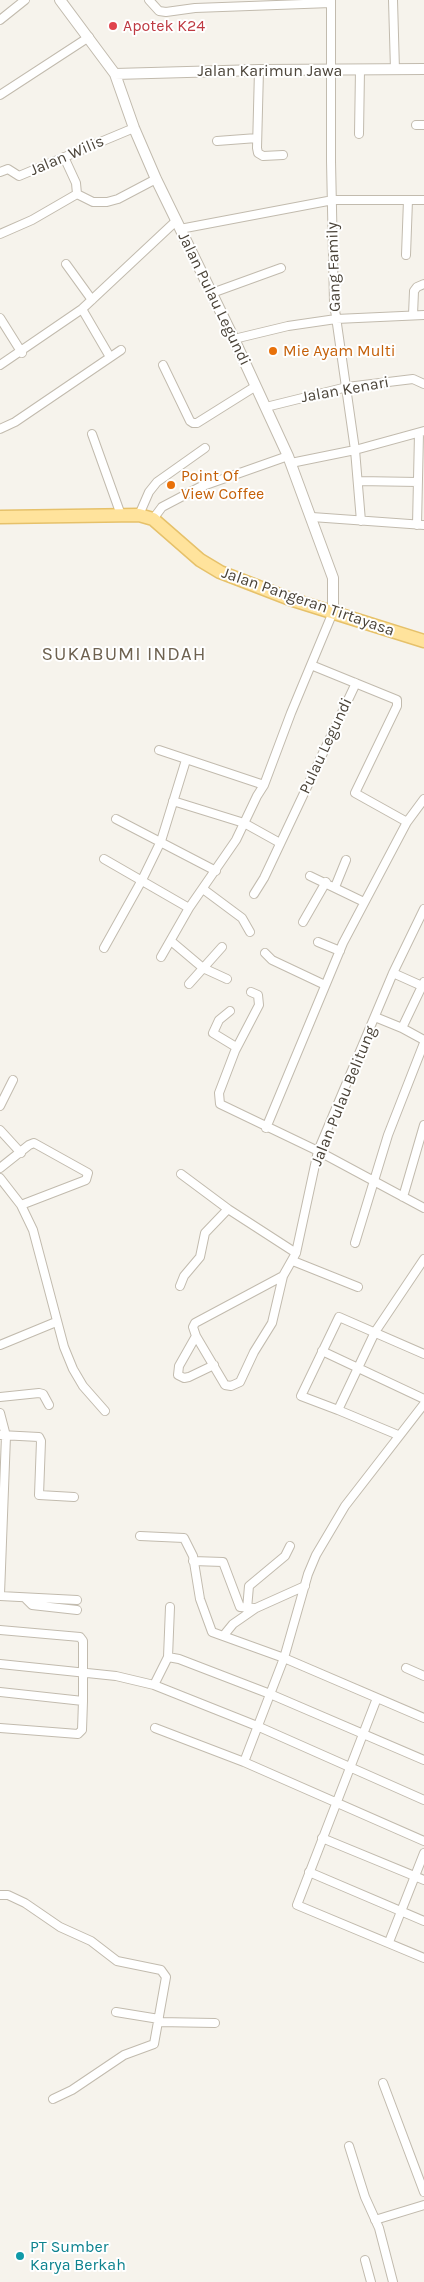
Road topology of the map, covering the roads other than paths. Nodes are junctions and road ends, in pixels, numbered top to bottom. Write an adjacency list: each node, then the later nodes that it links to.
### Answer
1 (25, 0): 6 (street)
2 (60, 0): 7 (street, Jalan Pulau Legundi)
3 (149, 0): 5 (street)
4 (393, 0): 12 (street)
5 (331, 2): 10 (street, Gang Family)
6 (0, 20)
7 (89, 37): 13 (street, Jalan Pulau Legundi); 14 (street)
8 (424, 69): 12 (street, Jalan Karimun Jawa)
9 (259, 70): 10 (street, Jalan Karimun Jawa); 13 (street, Jalan Karimun Jawa); 17 (street)
10 (330, 70): 11 (street, Jalan Karimun Jawa); 24 (street, Gang Family)
11 (360, 70): 12 (street, Jalan Karimun Jawa); 16 (street)
12 (395, 70)
13 (115, 74): 15 (street, Jalan Pulau Legundi)
14 (0, 95)
15 (134, 128): 20 (street, Jalan Wilis); 22 (street, Jalan Pulau Legundi)
16 (359, 134)
17 (257, 138): 18 (street); 19 (street)
18 (217, 141)
19 (283, 155)
20 (64, 157): 21 (street, Jalan Wilis); 23 (street)
21 (0, 172)
22 (156, 179): 23 (street); 27 (street, Jalan Pulau Legundi)
23 (77, 194): 28 (street)
24 (332, 200): 25 (street); 27 (street); 39 (street, Gang Family)
25 (408, 200): 26 (street); 29 (street)
26 (424, 200)
27 (178, 225): 33 (street, Jalan Pulau Legundi); 34 (street)
28 (0, 234)
29 (406, 255)
30 (66, 264): 34 (street)
31 (281, 268): 33 (street)
32 (424, 284): 36 (street)
33 (212, 293): 40 (street, Jalan Pulau Legundi)
34 (92, 300): 35 (street)
35 (82, 309): 42 (street); 43 (street)
36 (413, 315): 37 (street); 39 (street)
37 (424, 315)
38 (0, 318): 42 (street)
39 (336, 318): 40 (street); 48 (street, Gang Family)
40 (234, 339): 47 (street, Jalan Pulau Legundi)
41 (121, 350): 43 (street)
42 (22, 352): 45 (street)
43 (110, 357): 50 (street)
44 (163, 365): 47 (street)
45 (0, 366)
46 (424, 384): 48 (street, Jalan Kenari)
47 (256, 386): 49 (street, Jalan Pulau Legundi)
48 (347, 387): 49 (street, Jalan Kenari); 54 (street, Gang Family)
49 (266, 407): 55 (street, Jalan Pulau Legundi)
50 (0, 429)
51 (422, 432): 54 (street); 57 (street)
52 (92, 434): 58 (street)
53 (205, 448): 59 (street)
54 (356, 450): 55 (street); 56 (street, Gang Family)
55 (290, 459): 61 (street, Jalan Pulau Legundi); 62 (street)
56 (358, 481): 57 (street); 63 (street, Gang Family)
57 (418, 482): 64 (street)
58 (121, 515): 59 (main road, Jalan Pangeran Tirtayasa); 60 (main road, Jalan Pangeran Tirtayasa)
59 (139, 515): 62 (main road, Jalan Pangeran Tirtayasa)
60 (0, 517)
61 (312, 517): 63 (street); 65 (street, Jalan Pulau Legundi)
62 (153, 519): 65 (main road, Jalan Pangeran Tirtayasa)
63 (361, 521): 64 (street)
64 (421, 525)
65 (333, 612): 66 (main road, Jalan Pangeran Tirtayasa); 67 (street)
66 (424, 641)
67 (311, 665): 68 (street, Pulau Legundi); 71 (street)
68 (356, 683): 75 (street); 78 (street, Pulau Legundi)
69 (158, 750): 70 (street)
70 (186, 760): 71 (street); 73 (street)
71 (264, 785): 76 (street)
72 (424, 799): 75 (street)
73 (173, 801): 76 (street); 77 (street)
74 (116, 819): 77 (street)
75 (407, 822): 88 (street)
76 (244, 823): 78 (street); 81 (street)
77 (161, 840): 81 (street); 83 (street)
78 (280, 843): 87 (street, Pulau Legundi)
79 (104, 859): 83 (street)
80 (346, 860): 85 (street)
81 (216, 871): 86 (street)
82 (310, 876): 84 (street)
83 (142, 880): 89 (street); 96 (street)
84 (326, 882): 85 (street); 91 (street)
85 (335, 887): 88 (street)
86 (203, 889): 89 (street); 92 (street)
87 (254, 894)
88 (364, 902): 97 (street)
89 (188, 908): 93 (street)
90 (424, 909): 101 (street, Jalan Pulau Belitung)
91 (303, 922)
92 (250, 932)
93 (171, 941): 99 (street); 100 (street)
94 (318, 942): 97 (street)
95 (222, 947): 100 (street)
96 (104, 948)
97 (340, 951): 105 (street)
98 (265, 953): 105 (street)
99 (161, 957)
100 (203, 968): 102 (street); 103 (street)
101 (393, 973): 104 (street); 108 (street, Jalan Pulau Belitung)
102 (227, 979)
103 (189, 984)
104 (423, 984): 109 (street)
105 (325, 985): 115 (street)
106 (251, 992): 111 (street)
107 (230, 1011): 111 (street)
108 (375, 1017): 109 (street); 117 (street, Jalan Pulau Belitung)
109 (402, 1028): 110 (street)
110 (424, 1041): 122 (street)
111 (236, 1047): 115 (street)
112 (14, 1080): 113 (street)
113 (0, 1106)
114 (424, 1125): 123 (street)
115 (266, 1128): 117 (street)
116 (0, 1130): 118 (street)
117 (318, 1151): 122 (street); 128 (street, Jalan Pulau Belitung)
118 (20, 1153): 119 (street); 124 (street)
119 (0, 1168)
120 (181, 1174): 126 (street)
121 (0, 1178): 124 (street)
122 (374, 1181): 123 (street); 127 (street)
123 (403, 1197): 125 (street)
124 (21, 1205): 134 (street)
125 (424, 1208)
126 (228, 1209): 128 (street); 132 (street)
127 (355, 1243)
128 (296, 1253): 130 (street, Jalan Pulau Belitung)
129 (424, 1259): 135 (street)
130 (293, 1261): 131 (street, Jalan Pulau Belitung); 133 (street)
131 (283, 1276): 136 (street); 140 (street, Jalan Pulau Belitung)
132 (180, 1286)
133 (358, 1287)
134 (56, 1322): 137 (street); 146 (street)
135 (375, 1332): 138 (street); 139 (street); 141 (street)
136 (196, 1336): 140 (street); 140 (street)
137 (0, 1345)
138 (322, 1351): 141 (street); 147 (street)
139 (424, 1354)
140 (214, 1365)
141 (357, 1368): 143 (street); 147 (street)
142 (0, 1397): 145 (street)
143 (424, 1399)
144 (424, 1404): 149 (street)
145 (49, 1405)
146 (105, 1410)
147 (338, 1410): 149 (street)
148 (0, 1413): 150 (street)
149 (398, 1435): 158 (street)
150 (3, 1436): 151 (street); 152 (street)
151 (74, 1497)
152 (1, 1532): 156 (street)
153 (140, 1536): 155 (street)
154 (290, 1546): 157 (street)
155 (193, 1562): 159 (street); 169 (street)
156 (1, 1572): 160 (street)
157 (249, 1586): 159 (street); 164 (street)
158 (305, 1586): 165 (street); 171 (street)
159 (235, 1592): 164 (street)
160 (0, 1595): 161 (street)
161 (26, 1599): 162 (street); 166 (street)
162 (77, 1600)
163 (170, 1606): 170 (street)
164 (243, 1608): 165 (street); 167 (street)
165 (256, 1608): 167 (street)
166 (77, 1610)
167 (233, 1624): 169 (street)
168 (0, 1630): 174 (street)
169 (224, 1635): 171 (street)
170 (168, 1657): 176 (street); 178 (street)
171 (284, 1658): 178 (street); 179 (street)
172 (0, 1664): 174 (street)
173 (406, 1668): 175 (street)
174 (82, 1672): 176 (street); 180 (street)
175 (424, 1676)
176 (154, 1685): 182 (street)
177 (0, 1692): 180 (street)
178 (270, 1694): 182 (street); 185 (street)
179 (377, 1698): 181 (street); 185 (street)
180 (83, 1701): 183 (street)
181 (424, 1718)
182 (257, 1726): 187 (street); 188 (street)
183 (0, 1728)
184 (155, 1728): 187 (street)
185 (363, 1735): 186 (street); 188 (street)
186 (424, 1760)
187 (244, 1762): 190 (street)
188 (350, 1768): 189 (street); 190 (street)
189 (424, 1800)
190 (336, 1804): 191 (street); 192 (street)
191 (322, 1838): 194 (street); 195 (street)
192 (424, 1840)
193 (424, 1853): 195 (street)
194 (309, 1872): 198 (street); 200 (street)
195 (415, 1876): 196 (street); 198 (street)
196 (424, 1880)
197 (0, 1895): 203 (street)
198 (401, 1911): 199 (street); 200 (street)
199 (424, 1921)
200 (388, 1942): 201 (street)
201 (424, 1958)
202 (116, 2012): 203 (street)
203 (159, 2020): 204 (street); 206 (street)
204 (215, 2023)
205 (383, 2083): 208 (street)
206 (53, 2099)
207 (349, 2146): 210 (street)
208 (424, 2192)
209 (424, 2205): 210 (street)
210 (375, 2220): 213 (street)
211 (365, 2260): 212 (street)
212 (371, 2282)
213 (393, 2282)

